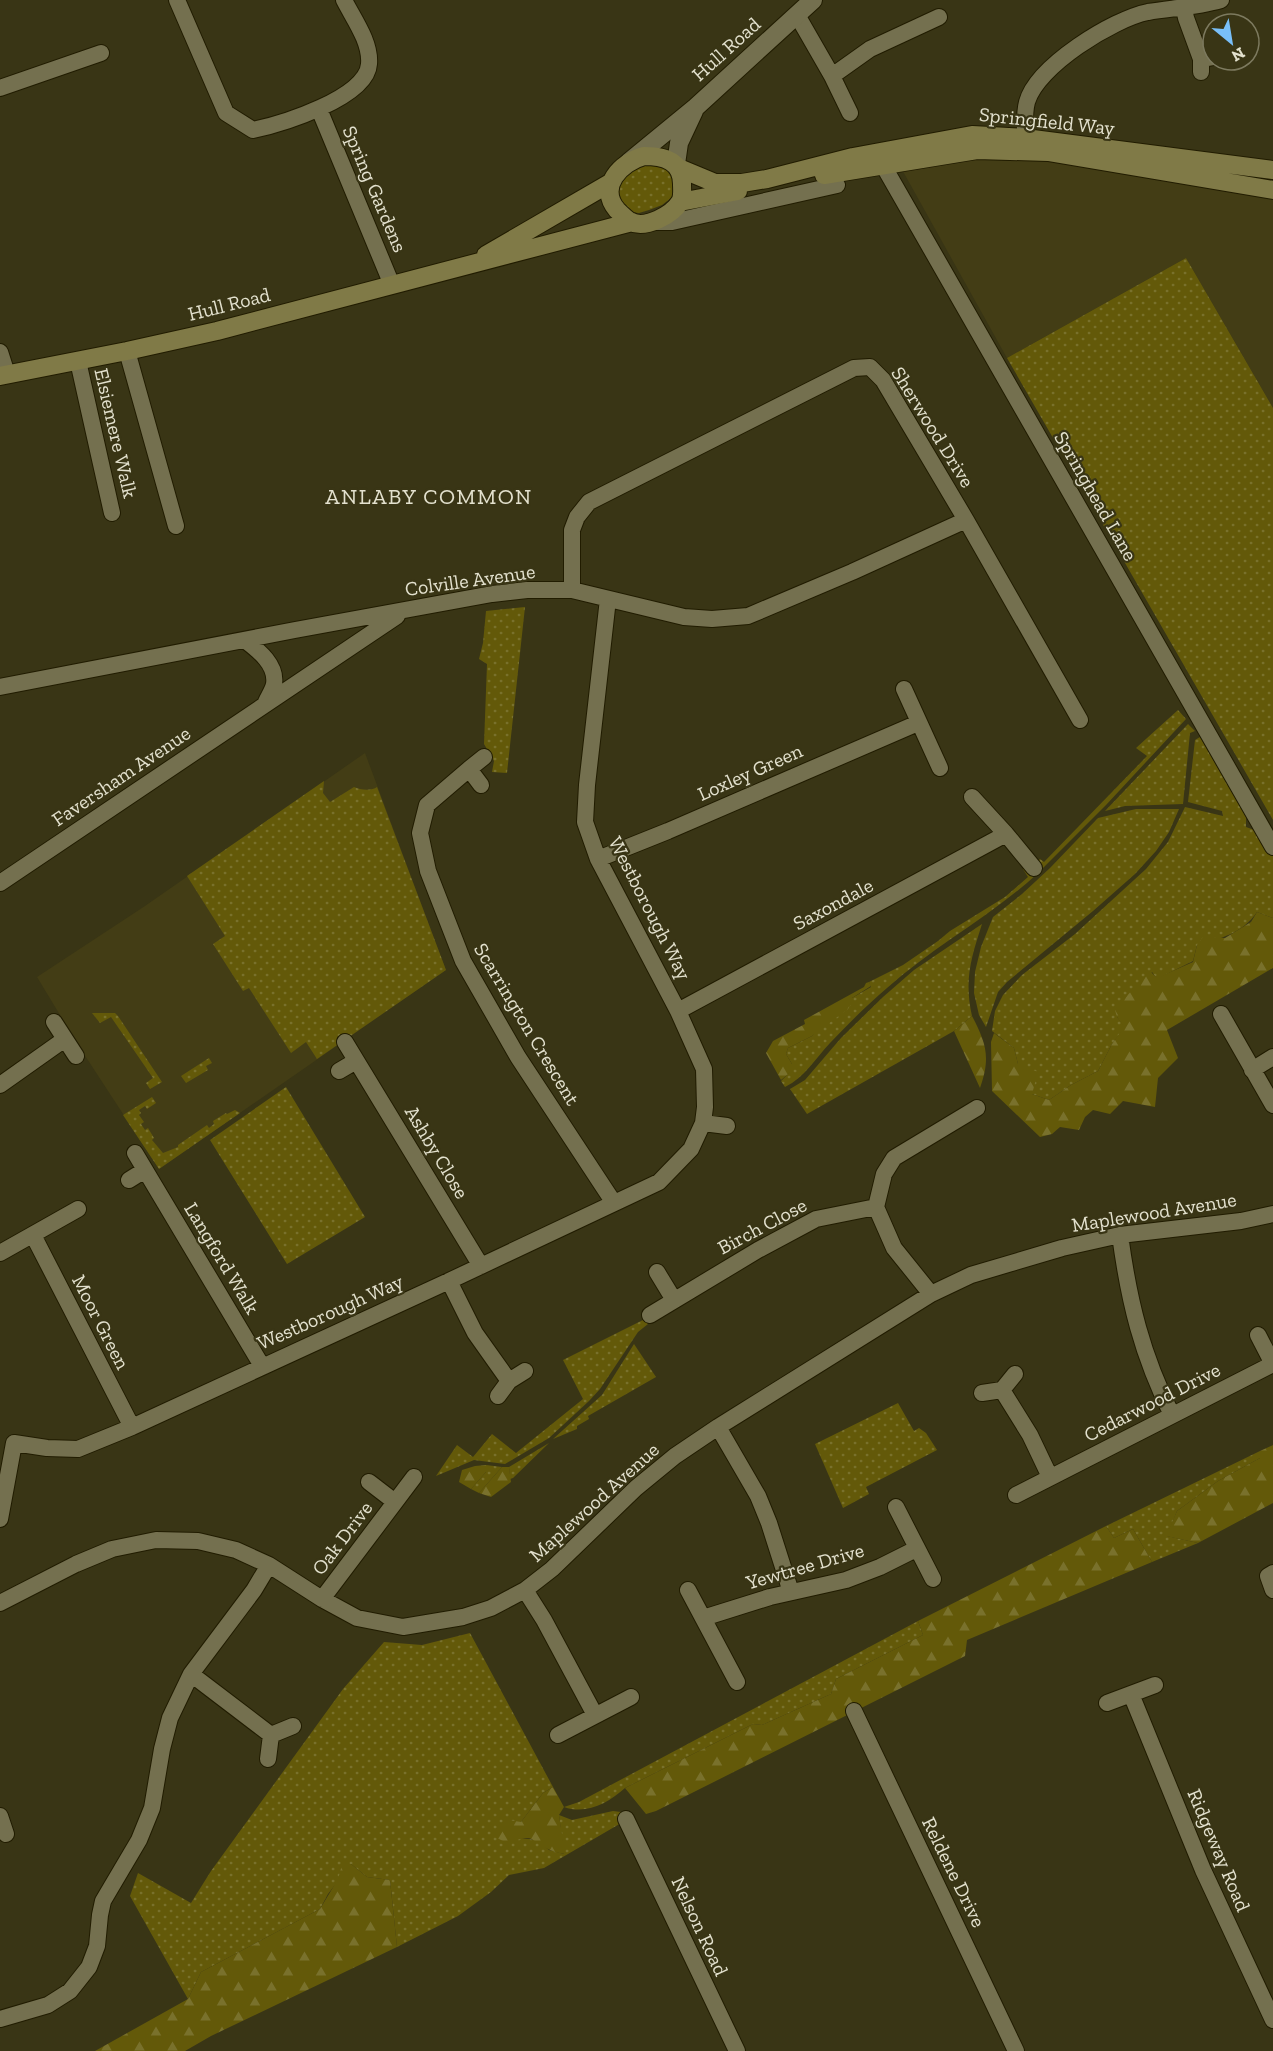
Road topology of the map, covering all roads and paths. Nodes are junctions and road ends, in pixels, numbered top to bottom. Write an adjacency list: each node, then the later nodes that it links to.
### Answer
1 (177, 0): 13 (street, Spring Gardens)
2 (344, 0): 13 (street, Spring Gardens)
3 (813, 0): 6 (street, Hull Road)
4 (1221, 0): 5 (street)
5 (1184, 8): 9 (street); 15 (street)
6 (796, 15): 10 (street); 12 (street, Hull Road)
7 (939, 17): 10 (street)
8 (101, 54): 11 (street)
9 (1201, 54)
10 (832, 76): 14 (street)
11 (0, 88)
12 (696, 107): 16 (street, Hull Road); 18 (street, Hull Road)
13 (319, 109): 26 (street, Spring Gardens)
14 (850, 113)
15 (1025, 138): 18 (main road, Springfield Way); 19 (main road, Springfield Way)
16 (629, 162): 18 (main road); 20 (main road)
17 (883, 165): 22 (main road, Springfield Way); 23 (main road, Springfield Way); 49 (street, Springhead Lane)
18 (677, 166): 23 (main road)
19 (1273, 170)
20 (610, 183): 24 (main road); 25 (main road, Hull Road)
21 (837, 185): 24 (street)
22 (1273, 190)
23 (680, 202): 24 (main road)
24 (640, 222): 25 (main road, Hull Road)
25 (467, 266): 26 (main road, Hull Road)
26 (392, 285): 27 (main road, Hull Road)
27 (127, 351): 29 (main road, Hull Road); 33 (street)
28 (0, 352): 30 (street)
29 (78, 361): 30 (main road, Hull Road); 31 (street, Elsiemere Walk)
30 (3, 375)
31 (112, 513)
32 (966, 520): 34 (street, Sherwood Drive); 35 (street, Colville Avenue); 41 (street, Sherwood Drive)
33 (176, 526)
34 (572, 590): 35 (street, Colville Avenue); 36 (street, Colville Avenue)
35 (608, 599): 50 (street, Westborough Way)
36 (404, 611): 37 (street, Colville Avenue); 40 (street, Faversham Avenue)
37 (246, 641): 38 (street, Colville Avenue); 40 (street)
38 (0, 687)
39 (904, 689): 42 (street)
40 (265, 704): 52 (street, Faversham Avenue)
41 (1078, 708)
42 (918, 723): 44 (street); 50 (street, Loxley Green)
43 (484, 757): 45 (street, Scarrington Crescent)
44 (940, 768)
45 (469, 769): 46 (street); 71 (street, Scarrington Crescent)
46 (481, 786)
47 (972, 797): 48 (street)
48 (1006, 834): 51 (street); 53 (street, Saxondale)
49 (1273, 847)
50 (598, 859): 53 (street, Westborough Way)
51 (1034, 868)
52 (0, 883)
53 (678, 1011): 66 (street, Westborough Way)
54 (1221, 1014): 61 (street)
55 (54, 1022): 56 (street)
56 (65, 1039): 58 (street); 63 (street)
57 (345, 1042): 60 (street, Ashby Close)
58 (76, 1056)
59 (1273, 1057): 61 (street)
60 (356, 1061): 62 (street); 78 (street, Ashby Close)
61 (1252, 1070): 64 (street)
62 (339, 1071)
63 (0, 1085)
64 (1273, 1105)
65 (977, 1108): 72 (street)
66 (703, 1123): 67 (street); 71 (street, Westborough Way)
67 (728, 1126)
68 (135, 1154): 69 (street, Langford Walk)
69 (145, 1170): 70 (street); 86 (street, Langford Walk)
70 (129, 1180)
71 (614, 1203): 78 (street, Westborough Way)
72 (876, 1207): 81 (street); 82 (street, Birch Close)
73 (78, 1209): 75 (street)
74 (1273, 1214): 76 (street, Maplewood Avenue)
75 (33, 1235): 77 (street); 95 (street, Moor Green)
76 (1120, 1235): 81 (street, Maplewood Avenue); 93 (street)
77 (0, 1253)
78 (481, 1266): 80 (street, Westborough Way)
79 (657, 1272): 82 (street)
80 (450, 1281): 86 (street, Westborough Way); 89 (street)
81 (931, 1294): 94 (street, Maplewood Avenue)
82 (674, 1300): 83 (street, Birch Close)
83 (650, 1315)
84 (1258, 1335): 85 (street, Cedarwood Drive)
85 (1273, 1364): 93 (street, Cedarwood Drive)
86 (262, 1366): 95 (street, Westborough Way)
87 (525, 1371): 89 (street)
88 (1015, 1374): 90 (street)
89 (509, 1381): 92 (street)
90 (1002, 1390): 91 (street); 98 (street)
91 (982, 1393)
92 (498, 1396)
93 (1172, 1415): 98 (street, Cedarwood Drive)
94 (718, 1426): 108 (street, Maplewood Avenue); 111 (street)
95 (132, 1427): 96 (street, Westborough Way)
96 (7, 1440): 103 (street, Westborough Way)
97 (414, 1477): 101 (street, Oak Drive)
98 (1050, 1478): 100 (street, Cedarwood Drive)
99 (369, 1482): 101 (street, Oak Drive)
100 (1016, 1495)
101 (395, 1502): 112 (street, Oak Drive)
102 (896, 1507): 104 (street)
103 (0, 1519)
104 (916, 1549): 107 (street); 111 (street, Yewtree Drive)
105 (269, 1565): 112 (street, Maplewood Avenue); 113 (street, Maplewood Avenue); 115 (street)
106 (1273, 1573): 110 (street)
107 (933, 1579)
108 (525, 1590): 112 (street, Maplewood Avenue); 122 (street)
109 (688, 1590): 114 (street)
110 (1273, 1590)
111 (791, 1592): 114 (street, Yewtree Drive)
112 (322, 1599)
113 (0, 1603)
114 (703, 1618): 116 (street)
115 (191, 1674): 124 (street); 130 (street)
116 (736, 1682)
117 (1155, 1685): 118 (street)
118 (1131, 1694): 120 (street); 131 (street, Ridgeway Road)
119 (631, 1697): 122 (street)
120 (1107, 1703)
121 (854, 1711): 133 (street, Reldene Drive)
122 (595, 1715): 125 (street)
123 (293, 1726): 124 (street)
124 (271, 1735): 126 (street)
125 (558, 1735)
126 (268, 1759)
127 (0, 1816): 129 (street)
128 (626, 1819): 132 (street, Nelson Road)
129 (6, 1834)
130 (0, 2019)
131 (1273, 2020)
132 (736, 2051)
133 (1016, 2051)

